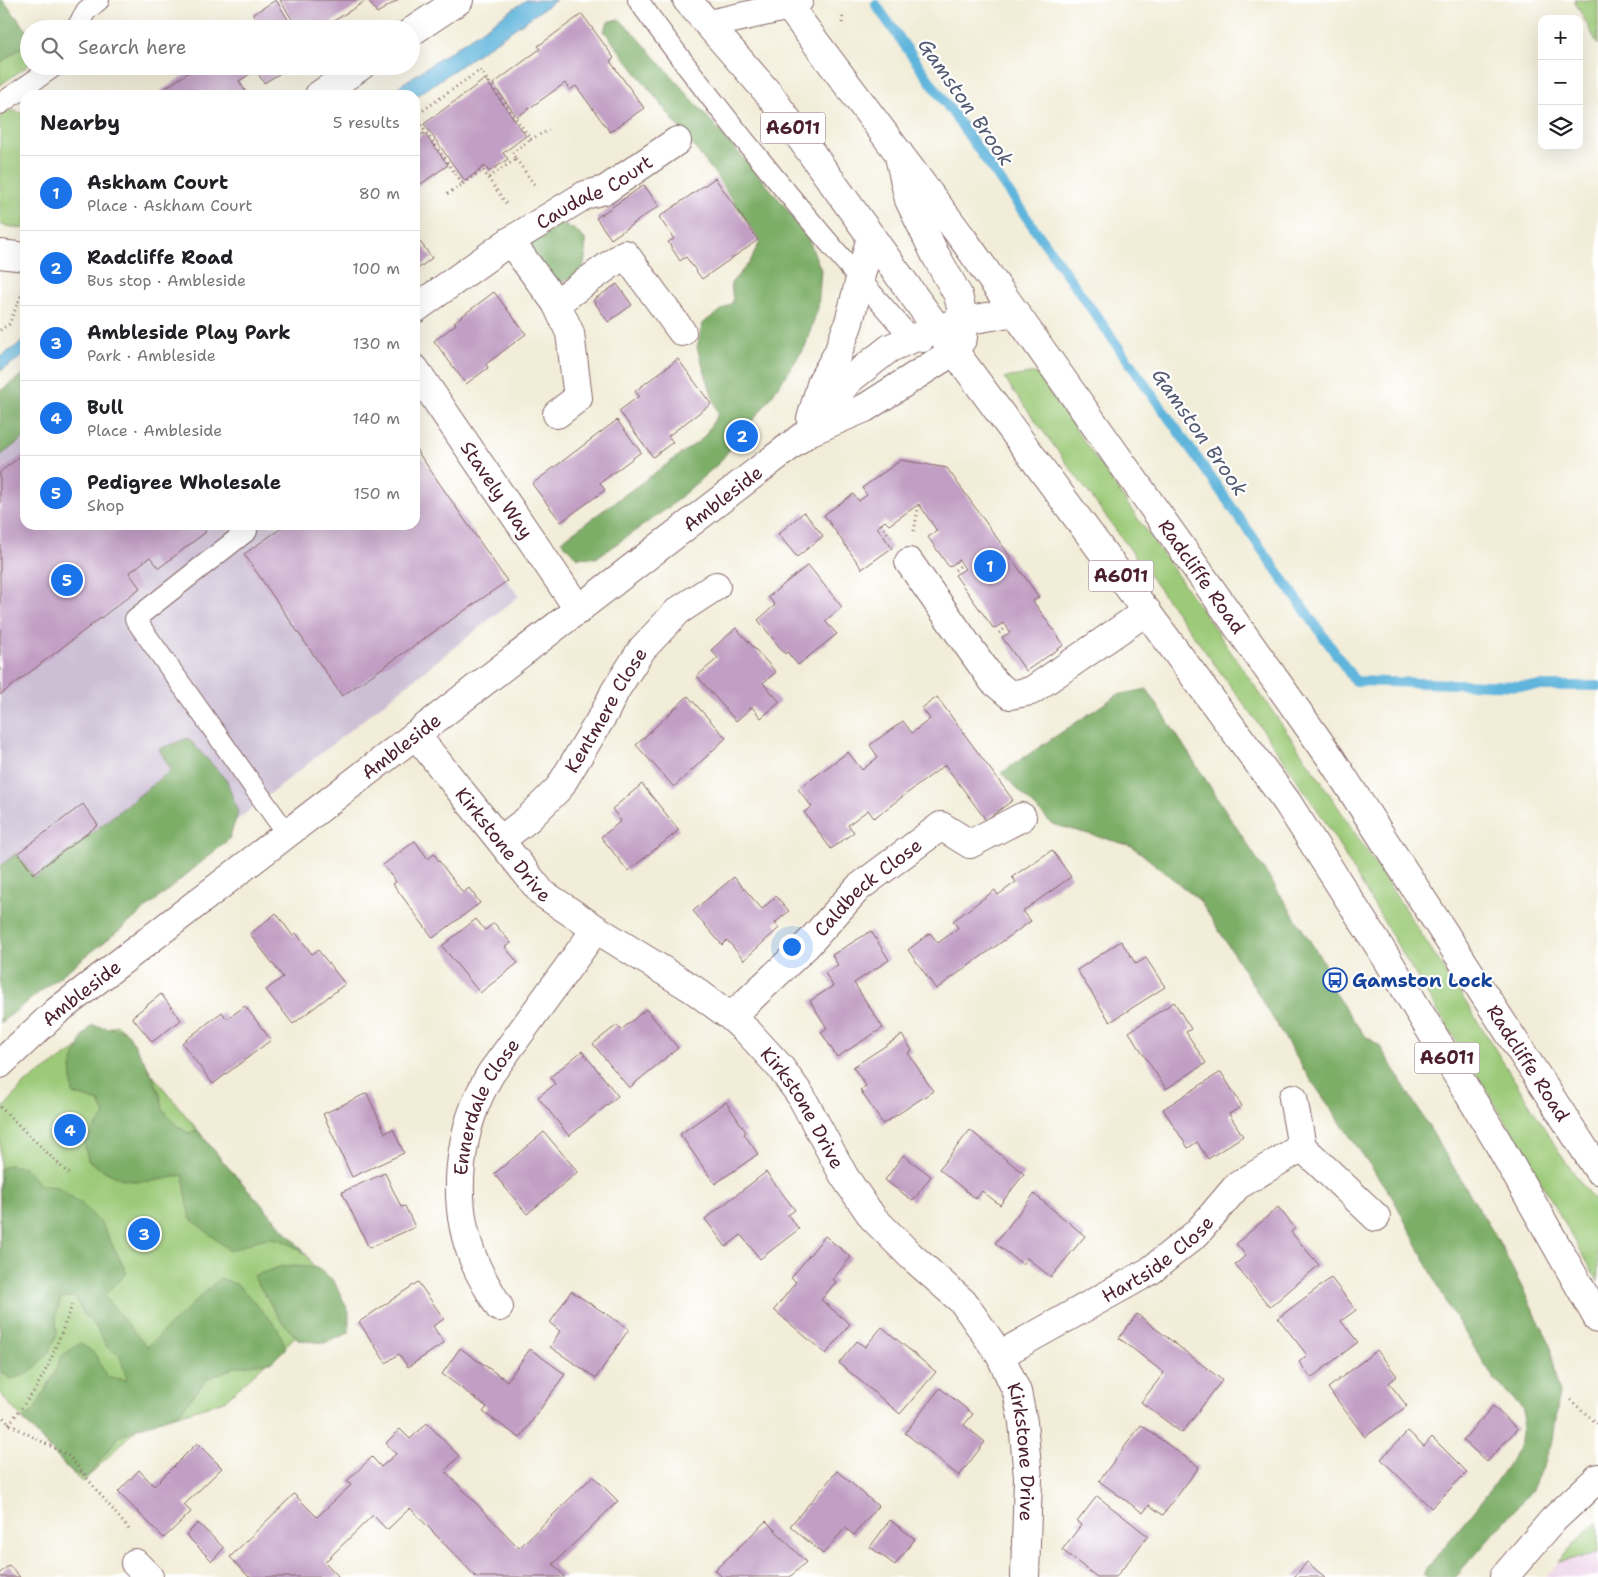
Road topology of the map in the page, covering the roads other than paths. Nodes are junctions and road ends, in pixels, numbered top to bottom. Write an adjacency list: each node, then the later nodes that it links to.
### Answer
1 (99, 0): 7 (lane)
2 (459, 0): 9 (main road)
3 (638, 0): 22 (lane)
4 (687, 0): 8 (main road, A6011)
5 (731, 0): 8 (main road)
6 (791, 2): 8 (main road); 17 (main road, Radcliffe Road)
7 (81, 20)
8 (710, 24): 18 (main road, A6011)
9 (420, 26)
10 (46, 75): 12 (lane)
11 (348, 75): 13 (main road)
12 (31, 90)
13 (326, 90)
14 (20, 95): 15 (lane)
15 (0, 104)
16 (677, 140): 19 (main road, Caudale Court)
17 (898, 152): 25 (main road, Radcliffe Road); 26 (main road)
18 (871, 236): 22 (main road); 27 (main road, A6011)
19 (510, 241): 23 (main road); 24 (main road, Caudale Court)
20 (0, 254): 21 (main road)
21 (20, 256)
22 (860, 280): 29 (lane); 33 (main road)
23 (556, 303): 28 (main road); 32 (main road)
24 (420, 305)
25 (1015, 312): 26 (main road, Ambleside); 48 (main road, Radcliffe Road)
26 (964, 321): 27 (main road, Ambleside); 30 (main road)
27 (938, 328): 29 (main road, Ambleside); 30 (main road, A6011)
28 (682, 332)
29 (912, 339): 30 (lane); 33 (main road, Ambleside)
30 (954, 351): 33 (main road, Ambleside); 38 (main road, A6011)
31 (420, 377): 37 (main road, Stavely Way)
32 (557, 414)
33 (807, 433): 37 (main road, Ambleside)
34 (246, 530): 41 (lane)
35 (909, 562): 38 (main road)
36 (716, 586): 42 (main road, Kentmere Close)
37 (579, 610): 39 (main road, Ambleside)
38 (1147, 611): 51 (main road, A6011)
39 (416, 735): 41 (main road, Ambleside); 42 (main road, Kirkstone Drive)
40 (1022, 818): 44 (main road, Caldbeck Close)
41 (287, 834): 45 (main road, Ambleside)
42 (501, 840): 43 (main road, Kirkstone Drive)
43 (596, 929): 44 (main road, Kirkstone Drive); 50 (main road, Ennerdale Close)
44 (731, 1017): 52 (main road, Kirkstone Drive)
45 (0, 1064)
46 (1293, 1098): 47 (main road)
47 (1302, 1147): 49 (main road); 52 (main road, Hartside Close)
48 (1598, 1170)
49 (1376, 1217)
50 (499, 1307)
51 (1598, 1319)
52 (1000, 1355): 54 (main road, Kirkstone Drive)
53 (1598, 1478): 55 (main road)
54 (1025, 1577)
55 (1504, 1577)

